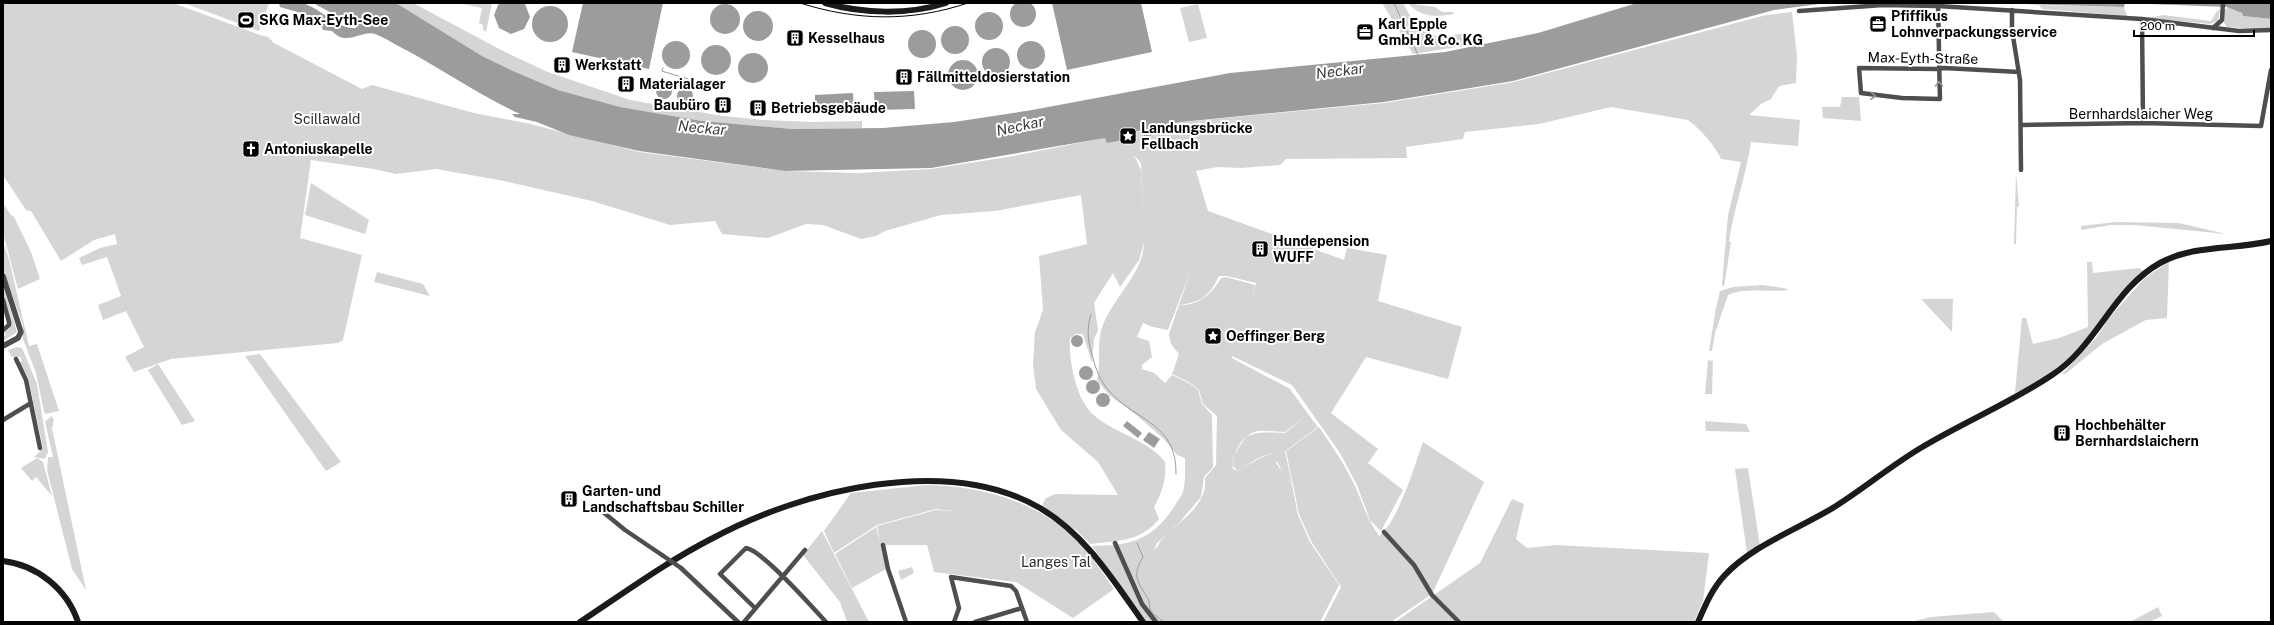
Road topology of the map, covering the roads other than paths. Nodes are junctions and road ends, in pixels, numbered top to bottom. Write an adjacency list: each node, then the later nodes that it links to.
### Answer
1 (825, 3): 2 (main road)
2 (946, 3)
3 (2223, 3): 8 (street)
4 (1938, 6): 5 (street); 6 (street); 10 (street)
5 (2012, 10): 7 (street); 12 (street)
6 (1799, 11)
7 (2142, 19): 8 (street); 13 (street)
8 (2213, 28): 9 (street)
9 (2271, 30)
10 (1939, 69): 10 (street, Max-Eyth-Straße, one-way to 10); 12 (street, Max-Eyth-Straße)
11 (2271, 70): 13 (street, Bernhardslaicher Weg)
12 (2019, 72): 14 (street)
13 (2143, 123): 14 (street, Bernhardslaicher Weg)
14 (2022, 125): 15 (street)
15 (2021, 170)
16 (2271, 241): 46 (main road)
17 (3, 276): 20 (street)
18 (3, 300): 19 (street)
19 (3, 330)
20 (3, 346)
21 (16, 359): 22 (street)
22 (32, 403): 23 (street); 24 (street)
23 (3, 420)
24 (40, 448)
25 (597, 507): 36 (street, bridge)
26 (1384, 532): 45 (street)
27 (1115, 543): 44 (street)
28 (883, 545): 39 (street)
29 (805, 550): 31 (street)
30 (3, 561): 34 (main road)
31 (783, 577): 32 (street); 32 (street); 38 (street)
32 (755, 608): 37 (street)
33 (1022, 608): 40 (street); 41 (street); 42 (street)
34 (78, 622)
35 (580, 622): 43 (main road)
36 (738, 622)
37 (744, 622)
38 (826, 622)
39 (906, 622)
40 (954, 622)
41 (975, 622)
42 (1027, 622)
43 (1143, 622)
44 (1156, 622)
45 (1459, 622)
46 (1698, 622)

